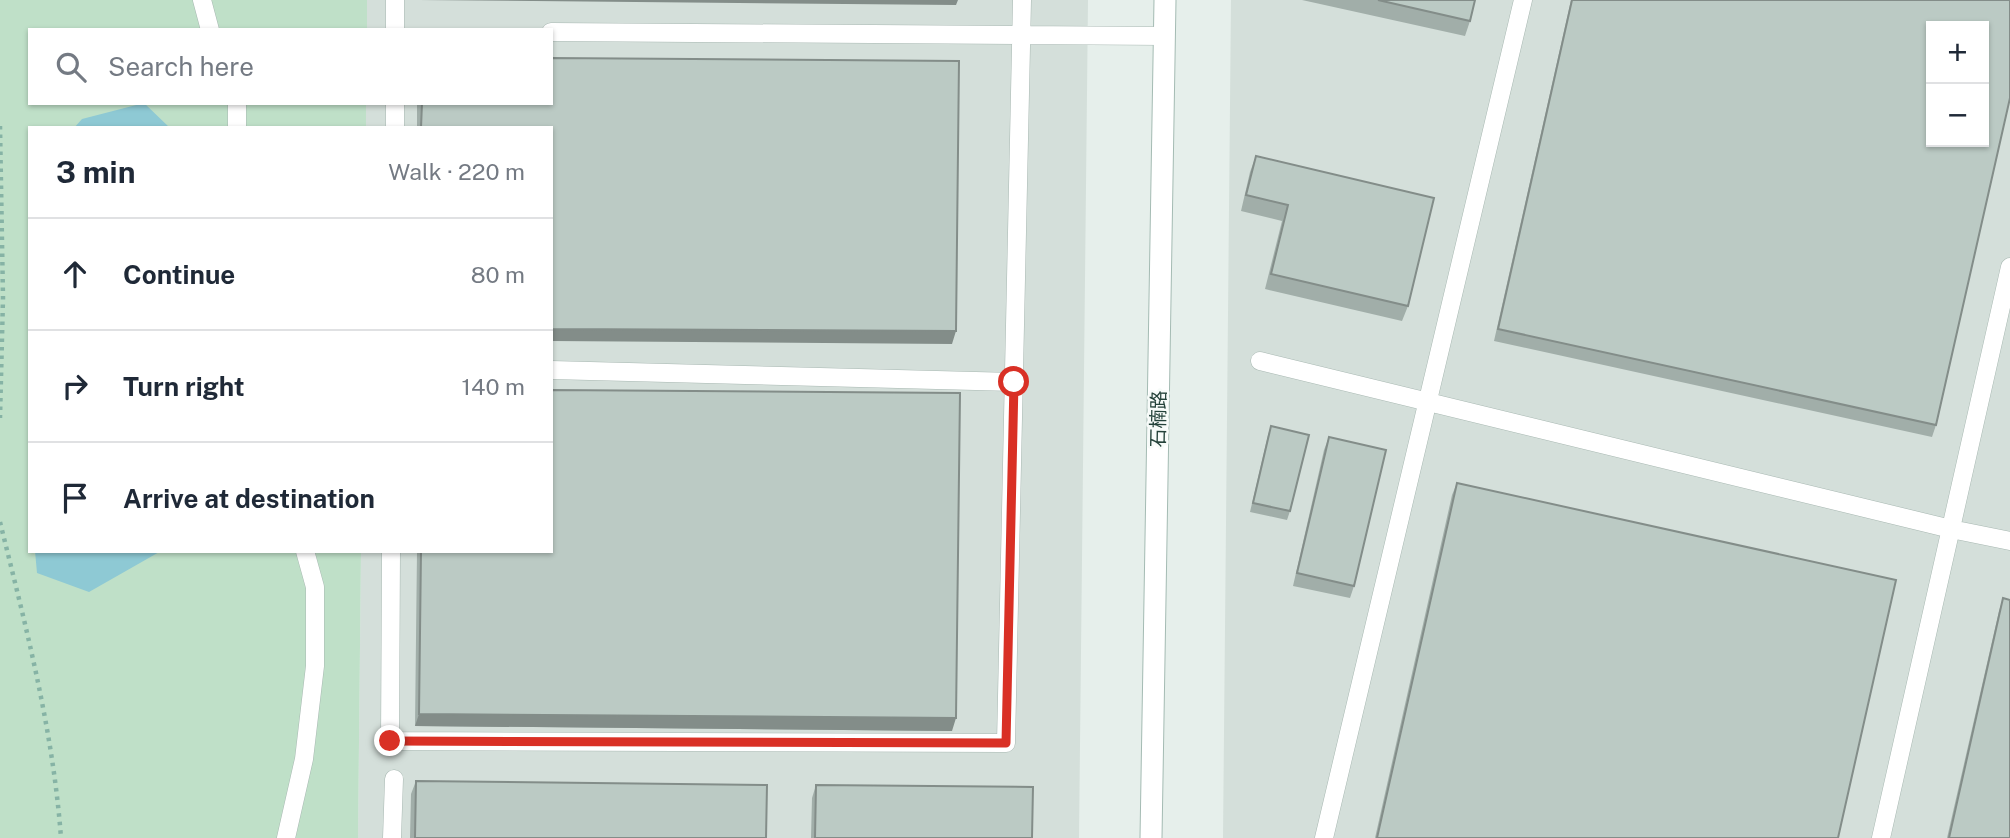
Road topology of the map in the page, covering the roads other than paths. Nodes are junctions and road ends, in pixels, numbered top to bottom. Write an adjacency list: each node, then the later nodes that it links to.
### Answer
1 (202, 0): 6 (lane)
2 (395, 0): 7 (lane)
3 (1023, 0): 9 (lane)
4 (1165, 0): 10 (street, 石楠路)
5 (1523, 0): 19 (lane)
6 (209, 28)
7 (395, 28)
8 (553, 32): 9 (lane)
9 (1022, 35): 10 (lane); 18 (lane)
10 (1165, 36): 27 (street, 石楠路)
11 (237, 105): 13 (lane)
12 (395, 105): 14 (lane)
13 (237, 126)
14 (394, 126)
15 (2010, 267): 20 (lane)
16 (1260, 361): 19 (lane)
17 (553, 370): 18 (lane)
18 (1014, 382): 23 (lane)
19 (1427, 403): 20 (lane); 28 (lane)
20 (1951, 530): 21 (lane); 29 (lane)
21 (2010, 541)
22 (306, 553): 25 (lane)
23 (391, 553)
24 (394, 779): 26 (lane)
25 (286, 838)
26 (392, 838)
27 (1151, 838)
28 (1324, 838)
29 (1881, 838)

